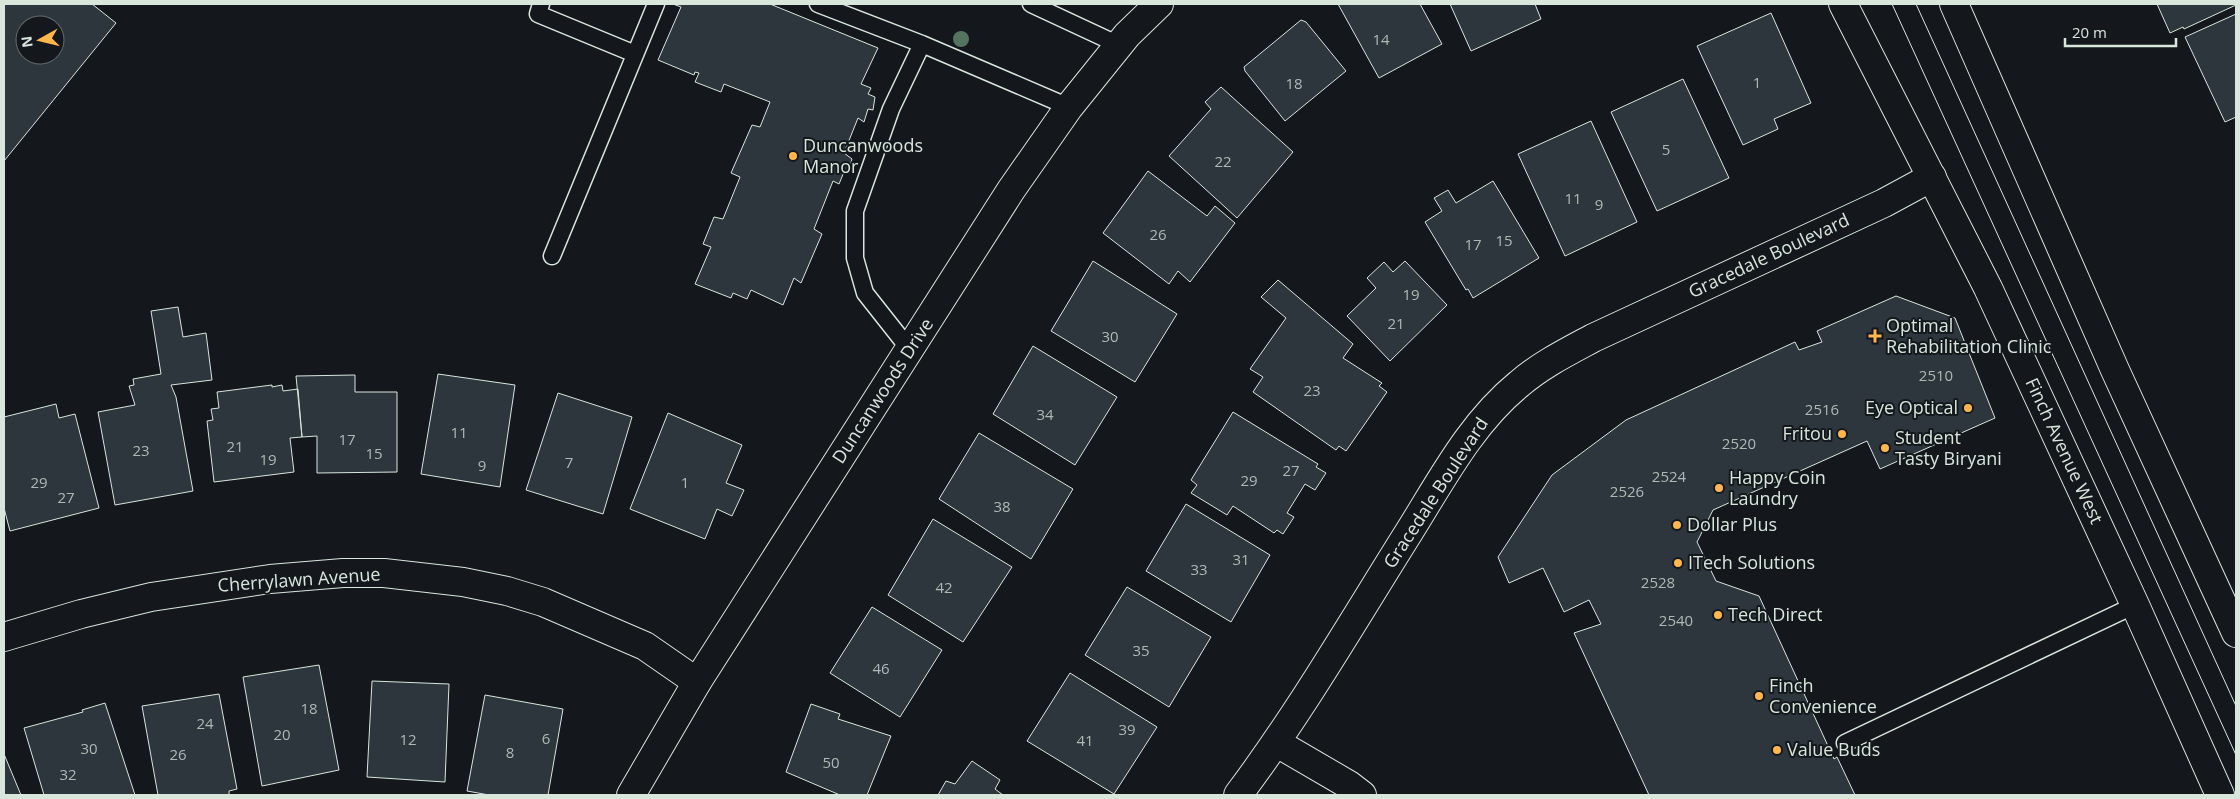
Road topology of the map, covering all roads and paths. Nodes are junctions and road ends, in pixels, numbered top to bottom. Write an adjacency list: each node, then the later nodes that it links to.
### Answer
1 (541, 4): 10 (lane)
2 (656, 4): 10 (lane)
3 (818, 4): 8 (lane)
4 (1031, 4): 9 (lane)
5 (1159, 4): 9 (street, Duncanwoods Drive)
6 (1843, 4): 12 (street, Finch Avenue West)
7 (1954, 4): 16 (street)
8 (922, 44): 11 (lane); 14 (lane)
9 (1119, 45): 11 (street, Duncanwoods Drive)
10 (635, 54): 13 (lane)
11 (1068, 107): 14 (street, Duncanwoods Drive)
12 (1932, 177): 15 (street, Finch Avenue West); 19 (street, Gracedale Boulevard)
13 (552, 256)
14 (910, 350): 18 (street, Duncanwoods Drive)
15 (2136, 605): 20 (lane); 24 (street, Finch Avenue West)
16 (2236, 633)
17 (4, 637): 18 (street, Cherrylawn Avenue)
18 (697, 682): 21 (street, Duncanwoods Drive)
19 (1277, 743): 22 (street, Gracedale Boulevard); 23 (street)
20 (1844, 743)
21 (631, 795)
22 (1238, 795)
23 (1362, 795)
24 (2220, 795)

